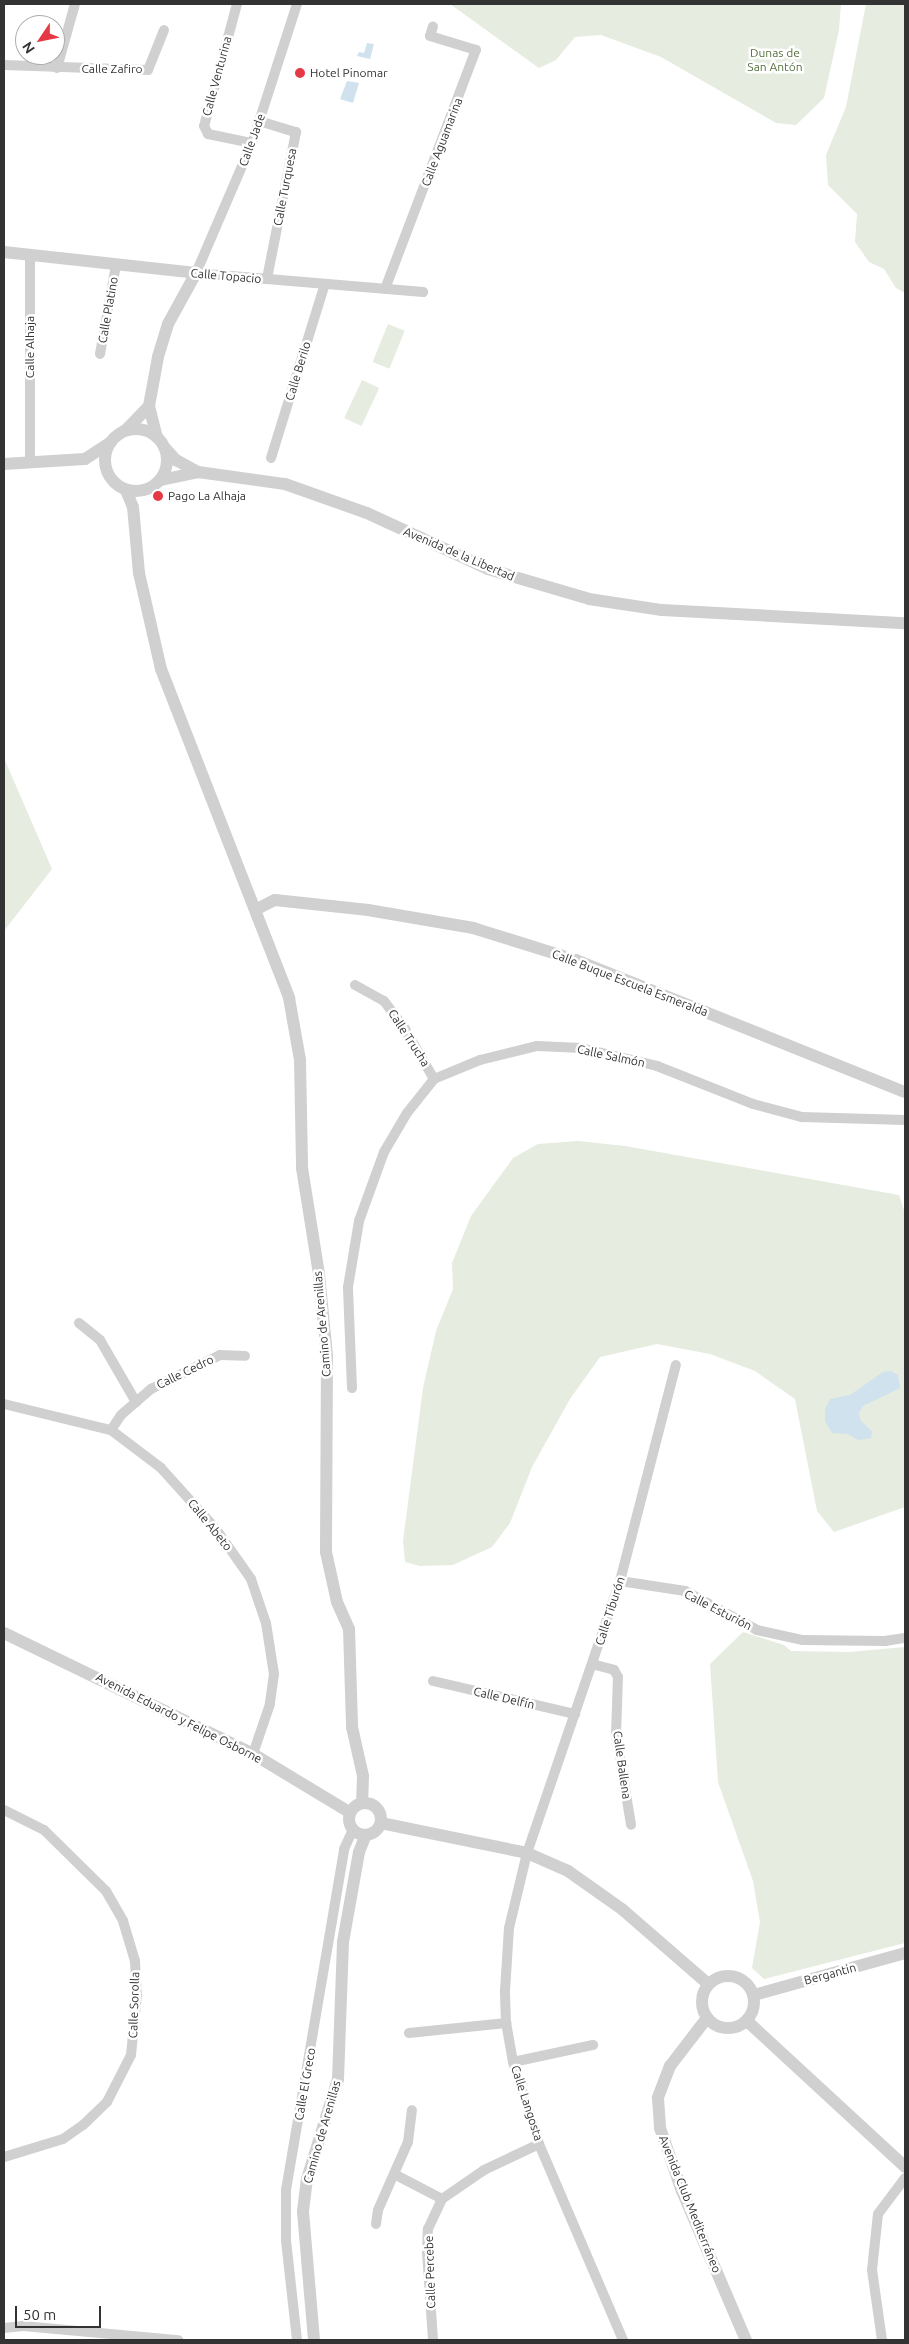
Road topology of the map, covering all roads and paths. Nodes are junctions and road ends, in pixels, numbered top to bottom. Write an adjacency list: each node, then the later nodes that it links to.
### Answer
1 (75, 4): 7 (street)
2 (237, 4): 9 (street, Calle Venturina)
3 (297, 4): 8 (street, Calle Jade)
4 (433, 26): 16 (street, Calle Aguamarina)
5 (164, 30): 7 (street, Calle Zafiro)
6 (4, 65): 7 (street, Calle Zafiro)
7 (57, 68)
8 (259, 122): 9 (street, Calle Jade); 14 (street, Calle Turquesa)
9 (252, 143): 13 (street, Calle Jade)
10 (4, 252): 11 (street)
11 (30, 257): 12 (street, Calle Topacio); 27 (street, Calle Alhaja)
12 (116, 266): 13 (street, Calle Topacio); 18 (street, Calle Platino)
13 (196, 273): 14 (street, Calle Topacio); 19 (street)
14 (267, 279): 15 (street, Calle Topacio)
15 (325, 284): 16 (street, Calle Topacio); 24 (street, Calle Berilo)
16 (385, 289): 17 (street, Calle Topacio)
17 (423, 292)
18 (100, 354)
19 (149, 406): 20 (street); 21 (street)
20 (126, 430): 21 (street); 22 (street)
21 (157, 437): 23 (street)
22 (111, 442): 25 (street); 29 (street)
23 (166, 449): 28 (street, Avenida de la Libertad); 30 (street)
24 (271, 458)
25 (85, 459): 27 (street); 29 (street)
26 (4, 464): 27 (street)
27 (30, 464)
28 (198, 472): 30 (street, Avenida de la Libertad); 32 (street, Avenida de la Libertad)
29 (109, 475): 31 (street)
30 (161, 480): 31 (street)
31 (133, 491): 33 (street, Camino de Arenillas)
32 (905, 623)
33 (257, 909): 36 (street, Calle Buque Escuela Esmeralda); 52 (street, Camino de Arenillas)
34 (355, 985): 35 (street, Calle Trucha)
35 (434, 1079): 37 (street, Calle Salmón); 41 (street, Calle Salmón)
36 (905, 1092)
37 (905, 1120)
38 (79, 1323): 42 (street)
39 (245, 1356): 42 (street, Calle Cedro)
40 (676, 1365): 45 (street, Calle Tiburón)
41 (352, 1388)
42 (136, 1402): 44 (street, Calle Cedro)
43 (4, 1404): 44 (street, Calle Abeto)
44 (112, 1430): 51 (street, Calle Abeto)
45 (620, 1580): 47 (street, Calle Esturión); 48 (street, Calle Tiburón)
46 (4, 1633): 51 (street, Avenida Eduardo y Felipe Osborne)
47 (905, 1638)
48 (592, 1664): 50 (street, Calle Tiburón); 56 (street, Calle Ballena)
49 (432, 1681): 50 (street, Calle Delfín)
50 (574, 1714): 59 (street, Calle Tiburón)
51 (253, 1754): 54 (street, Avenida Eduardo y Felipe Osborne)
52 (362, 1803): 54 (street); 55 (street)
53 (4, 1810): 71 (street, Calle Sorolla)
54 (350, 1812): 57 (street)
55 (381, 1823): 58 (street); 59 (street)
56 (631, 1825)
57 (352, 1830): 58 (street); 79 (street, Calle El Greco)
58 (366, 1836): 80 (street, Camino de Arenillas)
59 (527, 1853): 61 (street); 65 (street, Calle Langosta)
60 (905, 1953): 62 (street, Bergantin)
61 (708, 1984): 62 (street); 63 (street)
62 (754, 1995): 64 (street)
63 (707, 2018): 64 (street); 83 (street, Avenida Club Mediterráneo)
64 (747, 2021): 72 (street)
65 (506, 2023): 66 (street); 68 (street, Calle Langosta)
66 (410, 2033)
67 (594, 2045): 68 (street)
68 (513, 2062): 70 (street, Calle Langosta)
69 (412, 2110): 73 (street)
70 (539, 2144): 75 (street); 82 (street, Calle Langosta)
71 (4, 2157)
72 (905, 2167)
73 (394, 2174): 75 (street); 76 (street)
74 (905, 2178): 84 (street)
75 (442, 2199): 81 (street, Calle Percebe)
76 (376, 2224)
77 (4, 2328): 78 (street)
78 (178, 2340)
79 (297, 2340)
80 (314, 2340)
81 (433, 2340)
82 (623, 2340)
83 (746, 2340)
84 (882, 2340)

